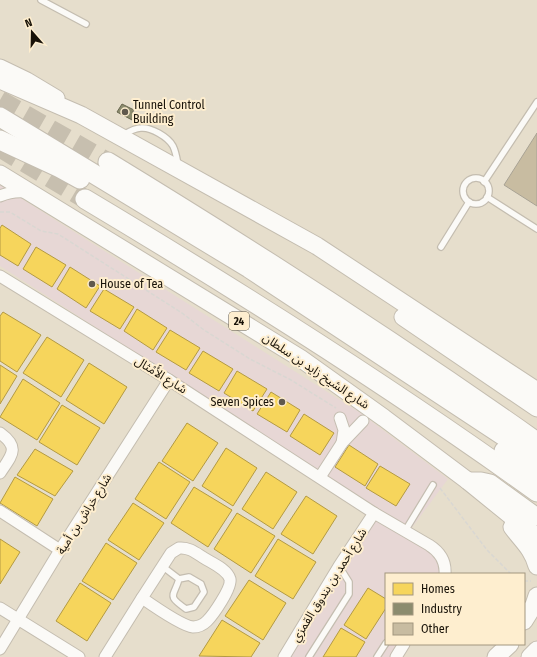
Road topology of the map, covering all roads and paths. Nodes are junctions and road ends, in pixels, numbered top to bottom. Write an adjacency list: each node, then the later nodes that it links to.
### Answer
1 (41, 0): 2 (lane)
2 (86, 24)
3 (0, 67): 6 (main road)
4 (0, 80): 6 (main road)
5 (537, 102): 11 (lane)
6 (81, 115): 20 (main road)
7 (0, 117): 32 (highway)
8 (0, 140): 34 (highway)
9 (108, 162): 30 (highway)
10 (0, 174): 12 (main road, شارع الشيخ زايد بن سلطان / 24)
11 (484, 182): 14 (lane); 16 (lane)
12 (28, 192): 13 (street); 36 (main road, شارع الشيخ زايد بن سلطان / 24)
13 (0, 196)
14 (487, 196): 16 (lane); 18 (lane)
15 (85, 199): 38 (highway, شارع الشيخ زايد بن سلطان / 24)
16 (469, 202): 19 (lane)
17 (0, 212): 22 (path)
18 (537, 229)
19 (441, 247)
20 (361, 275): 25 (main road); 26 (main road)
21 (0, 276): 24 (street, شارع الأَمْثال)
22 (223, 341): 23 (path); 27 (path)
23 (221, 344)
24 (169, 380): 35 (street, شارع الأَمْثال); 45 (street, شارع خراش بن أمية)
25 (537, 391)
26 (537, 408)
27 (340, 414): 31 (street)
28 (363, 421): 31 (street)
29 (0, 433): 33 (street)
30 (537, 442)
31 (342, 443): 35 (street)
32 (537, 458)
33 (0, 473)
34 (537, 475)
35 (320, 477): 41 (street, شارع الأَمْثال)
36 (468, 481): 39 (main road, شارع الشيخ زايد بن سلطان / 24); 42 (main road)
37 (433, 485): 43 (lane); 49 (path)
38 (537, 492)
39 (501, 507): 44 (main road, شارع الشيخ زايد بن سلطان / 24); 51 (main road)
40 (0, 511): 45 (street)
41 (374, 513): 43 (street, شارع الأَمْثال); 47 (street, شارع أحمد بن بندوق القمزي)
42 (537, 517)
43 (405, 531): 48 (street, شارع الأَمْثال)
44 (537, 537)
45 (60, 550): 54 (street, شارع خراش بن أمية)
46 (162, 566): 50 (lane); 52 (street); 52 (street)
47 (339, 566): 64 (street, شارع أحمد بن بندوق القمزي); 65 (lane)
48 (445, 573)
49 (510, 573)
50 (179, 579): 50 (lane)
51 (535, 581): 55 (main road)
52 (142, 598): 63 (street)
53 (0, 608): 54 (street)
54 (19, 619): 60 (street, شارع خراش بن أمية); 62 (street)
55 (525, 619)
56 (537, 619): 57 (main road)
57 (525, 630)
58 (385, 645): 66 (lane)
59 (403, 645): 67 (street)
60 (0, 649)
61 (537, 650): 68 (main road)
62 (79, 657)
63 (105, 657)
64 (284, 657)
65 (309, 657)
66 (377, 657)
67 (396, 657)
68 (530, 657)

